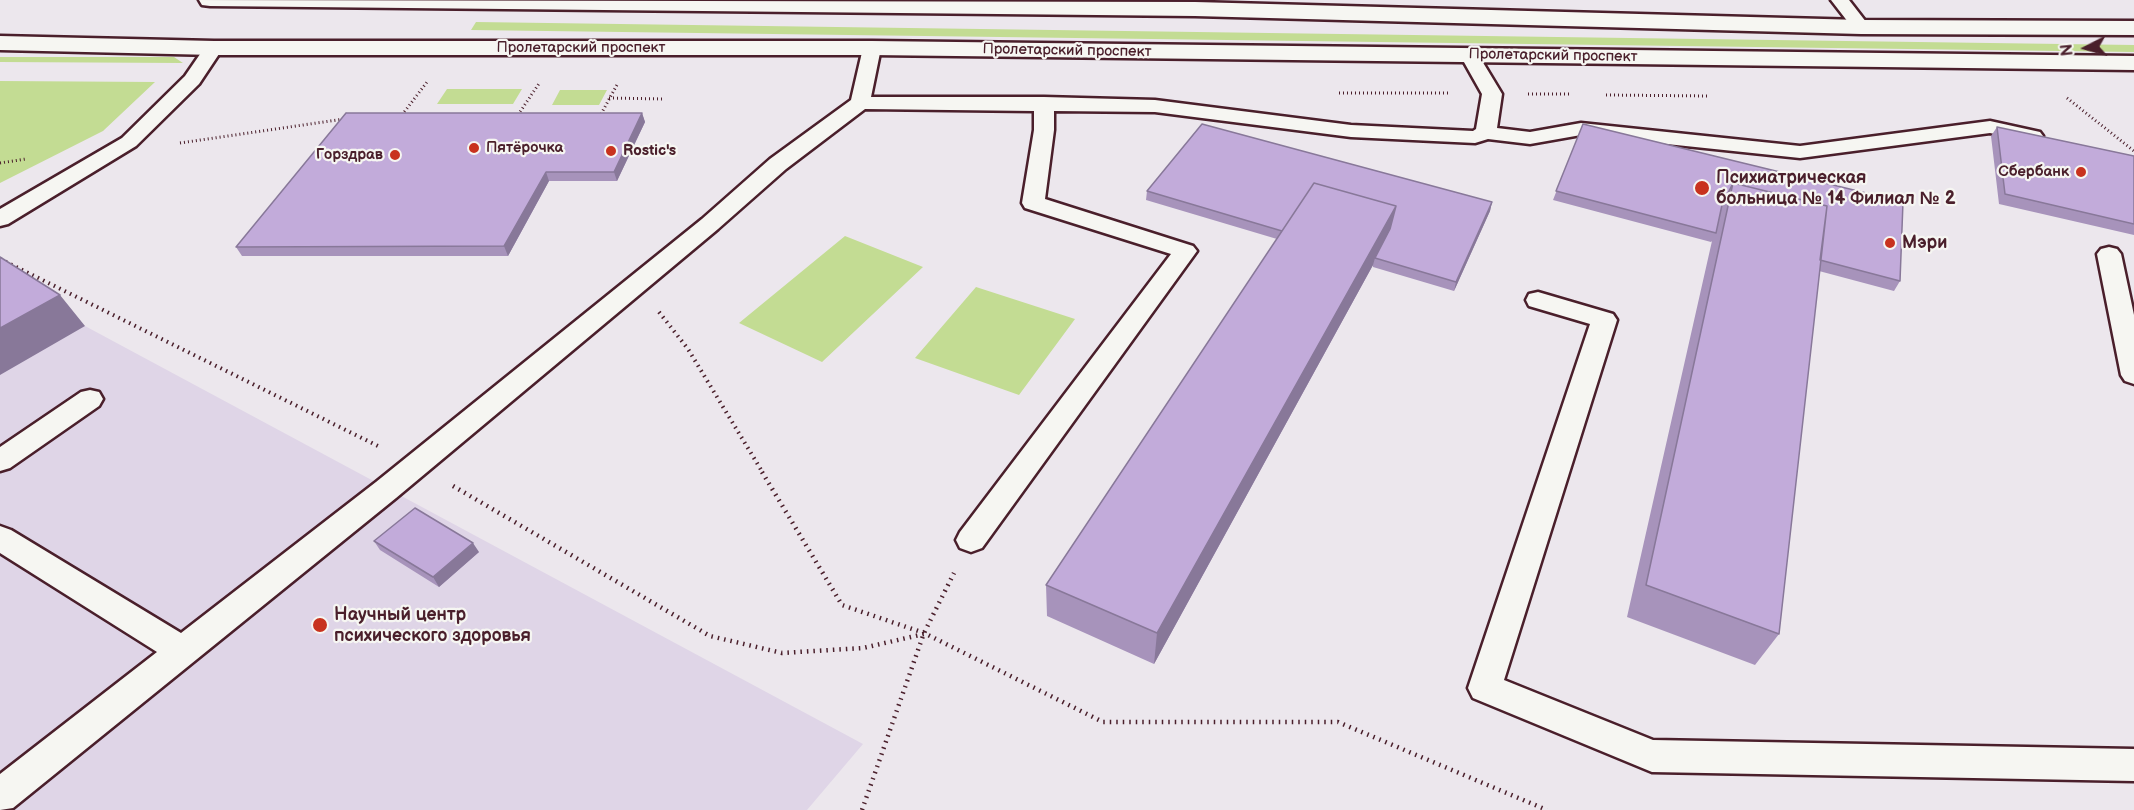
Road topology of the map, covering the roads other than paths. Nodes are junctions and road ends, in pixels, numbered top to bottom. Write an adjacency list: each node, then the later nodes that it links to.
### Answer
1 (210, 0): 5 (main road)
2 (675, 0): 5 (main road)
3 (1840, 0): 6 (lane)
4 (894, 2): 5 (main road); 6 (main road)
5 (707, 3)
6 (1861, 27): 7 (main road)
7 (2134, 28)
8 (0, 43): 9 (main road, Пролетарский проспект)
9 (214, 48): 10 (main road, Пролетарский проспект); 17 (lane)
10 (872, 48): 11 (main road, Пролетарский проспект); 13 (lane)
11 (1469, 55): 12 (main road, Пролетарский проспект); 15 (lane)
12 (2134, 63)
13 (860, 103): 14 (lane); 25 (lane)
14 (1044, 104): 15 (lane); 24 (lane)
15 (1486, 133): 16 (lane)
16 (2056, 141)
17 (0, 219)
18 (2109, 254): 20 (lane)
19 (1539, 300): 26 (lane)
20 (2134, 375)
21 (90, 399): 22 (lane)
22 (0, 461)
23 (0, 538): 25 (lane)
24 (971, 540)
25 (183, 651): 27 (lane)
26 (2134, 765)
27 (0, 796)

